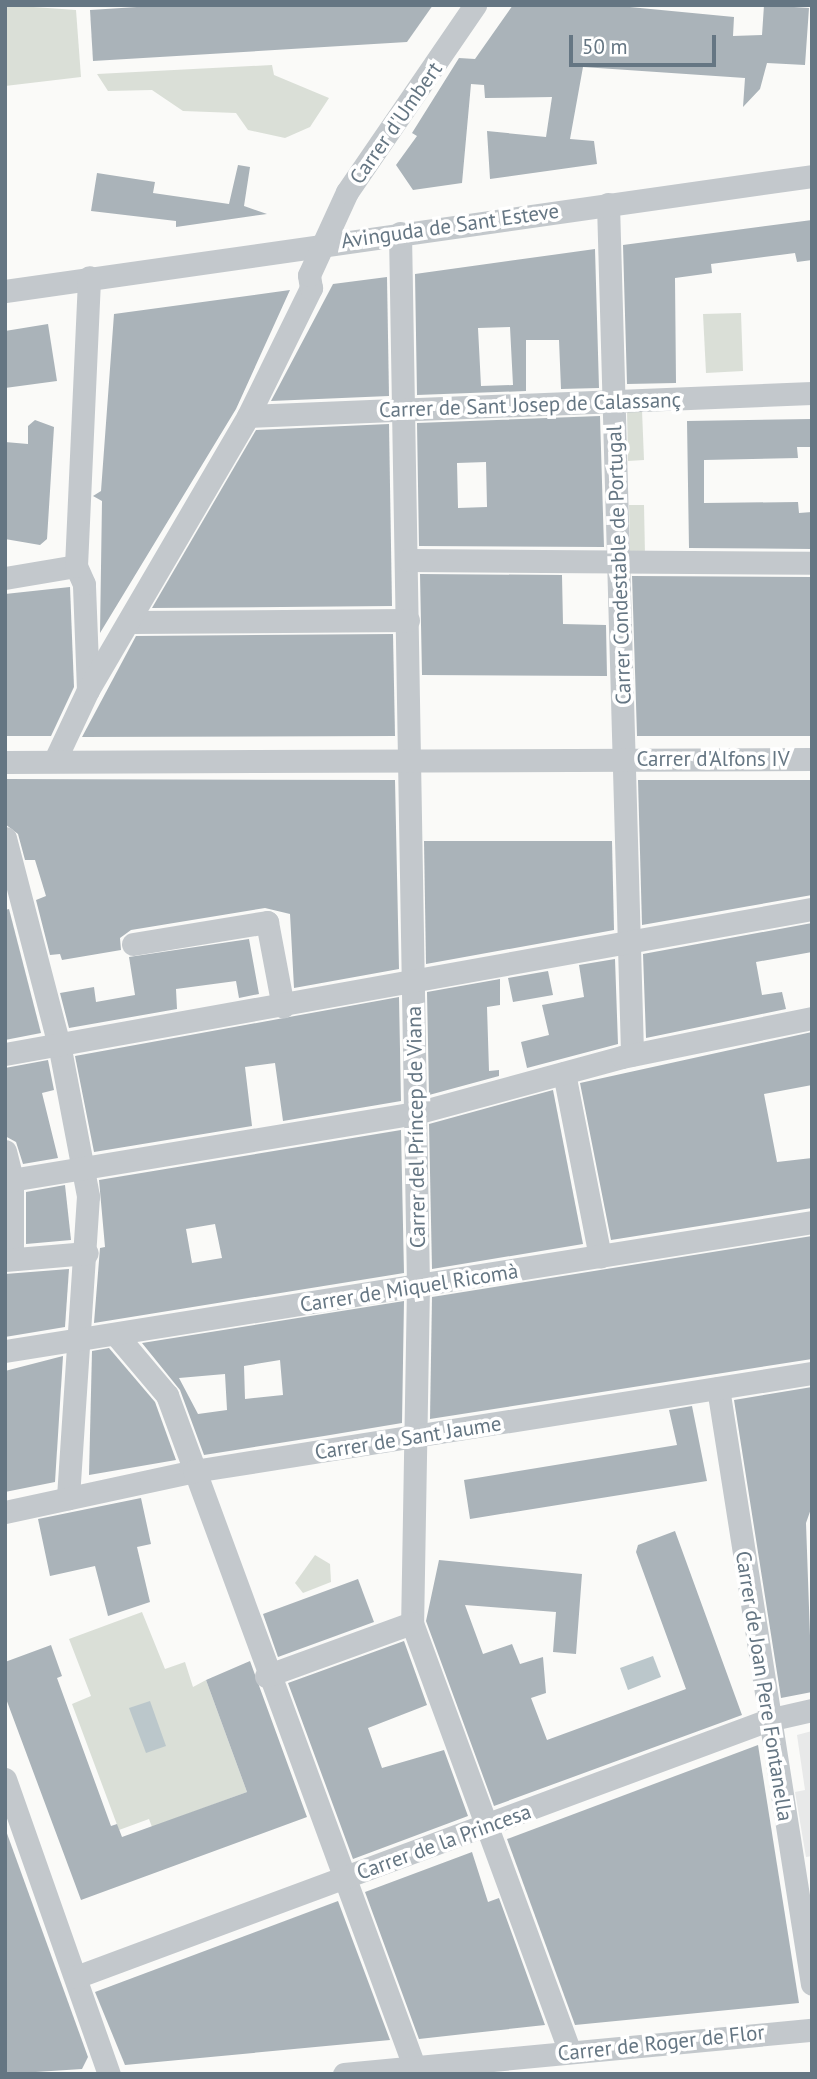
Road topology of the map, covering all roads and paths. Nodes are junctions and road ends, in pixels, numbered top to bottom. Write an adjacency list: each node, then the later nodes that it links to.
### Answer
1 (475, 5): 5 (street, Carrer d'Umbert)
2 (812, 176): 3 (street, Avinguda de Sant Esteve)
3 (608, 204): 4 (street, Avinguda de Sant Esteve); 9 (street, Carrer Condestable de Portugal)
4 (400, 233): 5 (street, Avinguda de Sant Esteve); 10 (street, Carrer del Príncep de Viana)
5 (323, 244): 6 (street, Avinguda de Sant Esteve); 11 (street, Carrer d'Umbert)
6 (89, 277): 7 (street, Avinguda de Sant Esteve); 15 (street)
7 (5, 291)
8 (812, 393): 9 (street, Carrer de Sant Josep de Calassanç)
9 (615, 402): 10 (street, Carrer de Sant Josep de Calassanç); 13 (street, Carrer Condestable de Portugal)
10 (407, 409): 11 (street, Carrer de Sant Josep de Calassanç); 12 (street, Carrer del Príncep de Viana)
11 (248, 416): 18 (street, Carrer d'Umbert)
12 (408, 560): 13 (street); 17 (street, Carrer del Príncep de Viana)
13 (620, 562): 14 (street); 23 (street, Carrer Condestable de Portugal)
14 (812, 563)
15 (80, 575): 16 (street); 19 (street)
16 (5, 578)
17 (408, 620): 18 (street); 20 (street, Carrer del Príncep de Viana)
18 (131, 622): 19 (street, Carrer d'Umbert)
19 (97, 657): 22 (street, Carrer d'Umbert)
20 (411, 759): 22 (street, Carrer d'Alfons IV); 23 (street, Carrer d'Alfons IV); 29 (street, Carrer del Príncep de Viana)
21 (812, 759): 23 (street, Carrer d'Alfons IV)
22 (55, 760): 24 (street, Carrer d'Alfons IV)
23 (620, 760): 27 (street, Carrer Condestable de Portugal)
24 (5, 761)
25 (5, 838): 32 (street)
26 (812, 909): 27 (street)
27 (629, 943): 29 (street); 34 (street, Carrer Condestable de Portugal)
28 (133, 944): 30 (street)
29 (414, 983): 30 (street); 36 (street, Carrer del Príncep de Viana)
30 (283, 1007): 32 (street)
31 (812, 1018): 34 (street)
32 (60, 1049): 33 (street); 38 (street)
33 (5, 1054)
34 (632, 1055): 35 (street)
35 (564, 1073): 36 (street); 42 (street)
36 (416, 1113): 38 (street); 44 (street, Carrer del Príncep de Viana)
37 (5, 1151): 39 (street)
38 (84, 1166): 39 (street); 41 (street)
39 (9, 1181): 43 (street)
40 (812, 1222): 42 (street, Carrer de Miquel Ricomà)
41 (87, 1252): 43 (street); 46 (street)
42 (600, 1257): 44 (street, Carrer de Miquel Ricomà)
43 (9, 1260)
44 (418, 1286): 45 (street, Carrer de Miquel Ricomà); 50 (street, Carrer del Príncep de Viana)
45 (118, 1337): 46 (street, Carrer de Miquel Ricomà); 51 (street)
46 (80, 1343): 47 (street, Carrer de Miquel Ricomà); 52 (street)
47 (5, 1351)
48 (812, 1373): 49 (street, Carrer de Sant Jaume)
49 (718, 1388): 50 (street, Carrer de Sant Jaume); 57 (street, Carrer de Joan Pere Fontanella)
50 (419, 1437): 51 (street, Carrer de Sant Jaume); 54 (street, Carrer del Príncep de Viana)
51 (194, 1471): 52 (street, Carrer de Sant Jaume); 55 (street)
52 (68, 1498): 53 (street, Carrer de Sant Jaume)
53 (5, 1511)
54 (412, 1623): 55 (street); 59 (street)
55 (266, 1676): 60 (street)
56 (812, 1710): 57 (street, Carrer de la Princesa)
57 (768, 1720): 59 (street, Carrer de la Princesa); 62 (street, Carrer de Joan Pere Fontanella)
58 (5, 1779): 61 (street)
59 (488, 1827): 60 (street, Carrer de la Princesa); 64 (street)
60 (342, 1878): 61 (street, Carrer de la Princesa); 65 (street)
61 (76, 1977): 66 (street)
62 (812, 1984)
63 (812, 2030): 64 (street, Carrer de Roger de Flor)
64 (570, 2052): 65 (street, Carrer de Roger de Flor)
65 (416, 2070): 67 (street, Carrer de Roger de Flor)
66 (109, 2074)
67 (344, 2074)

